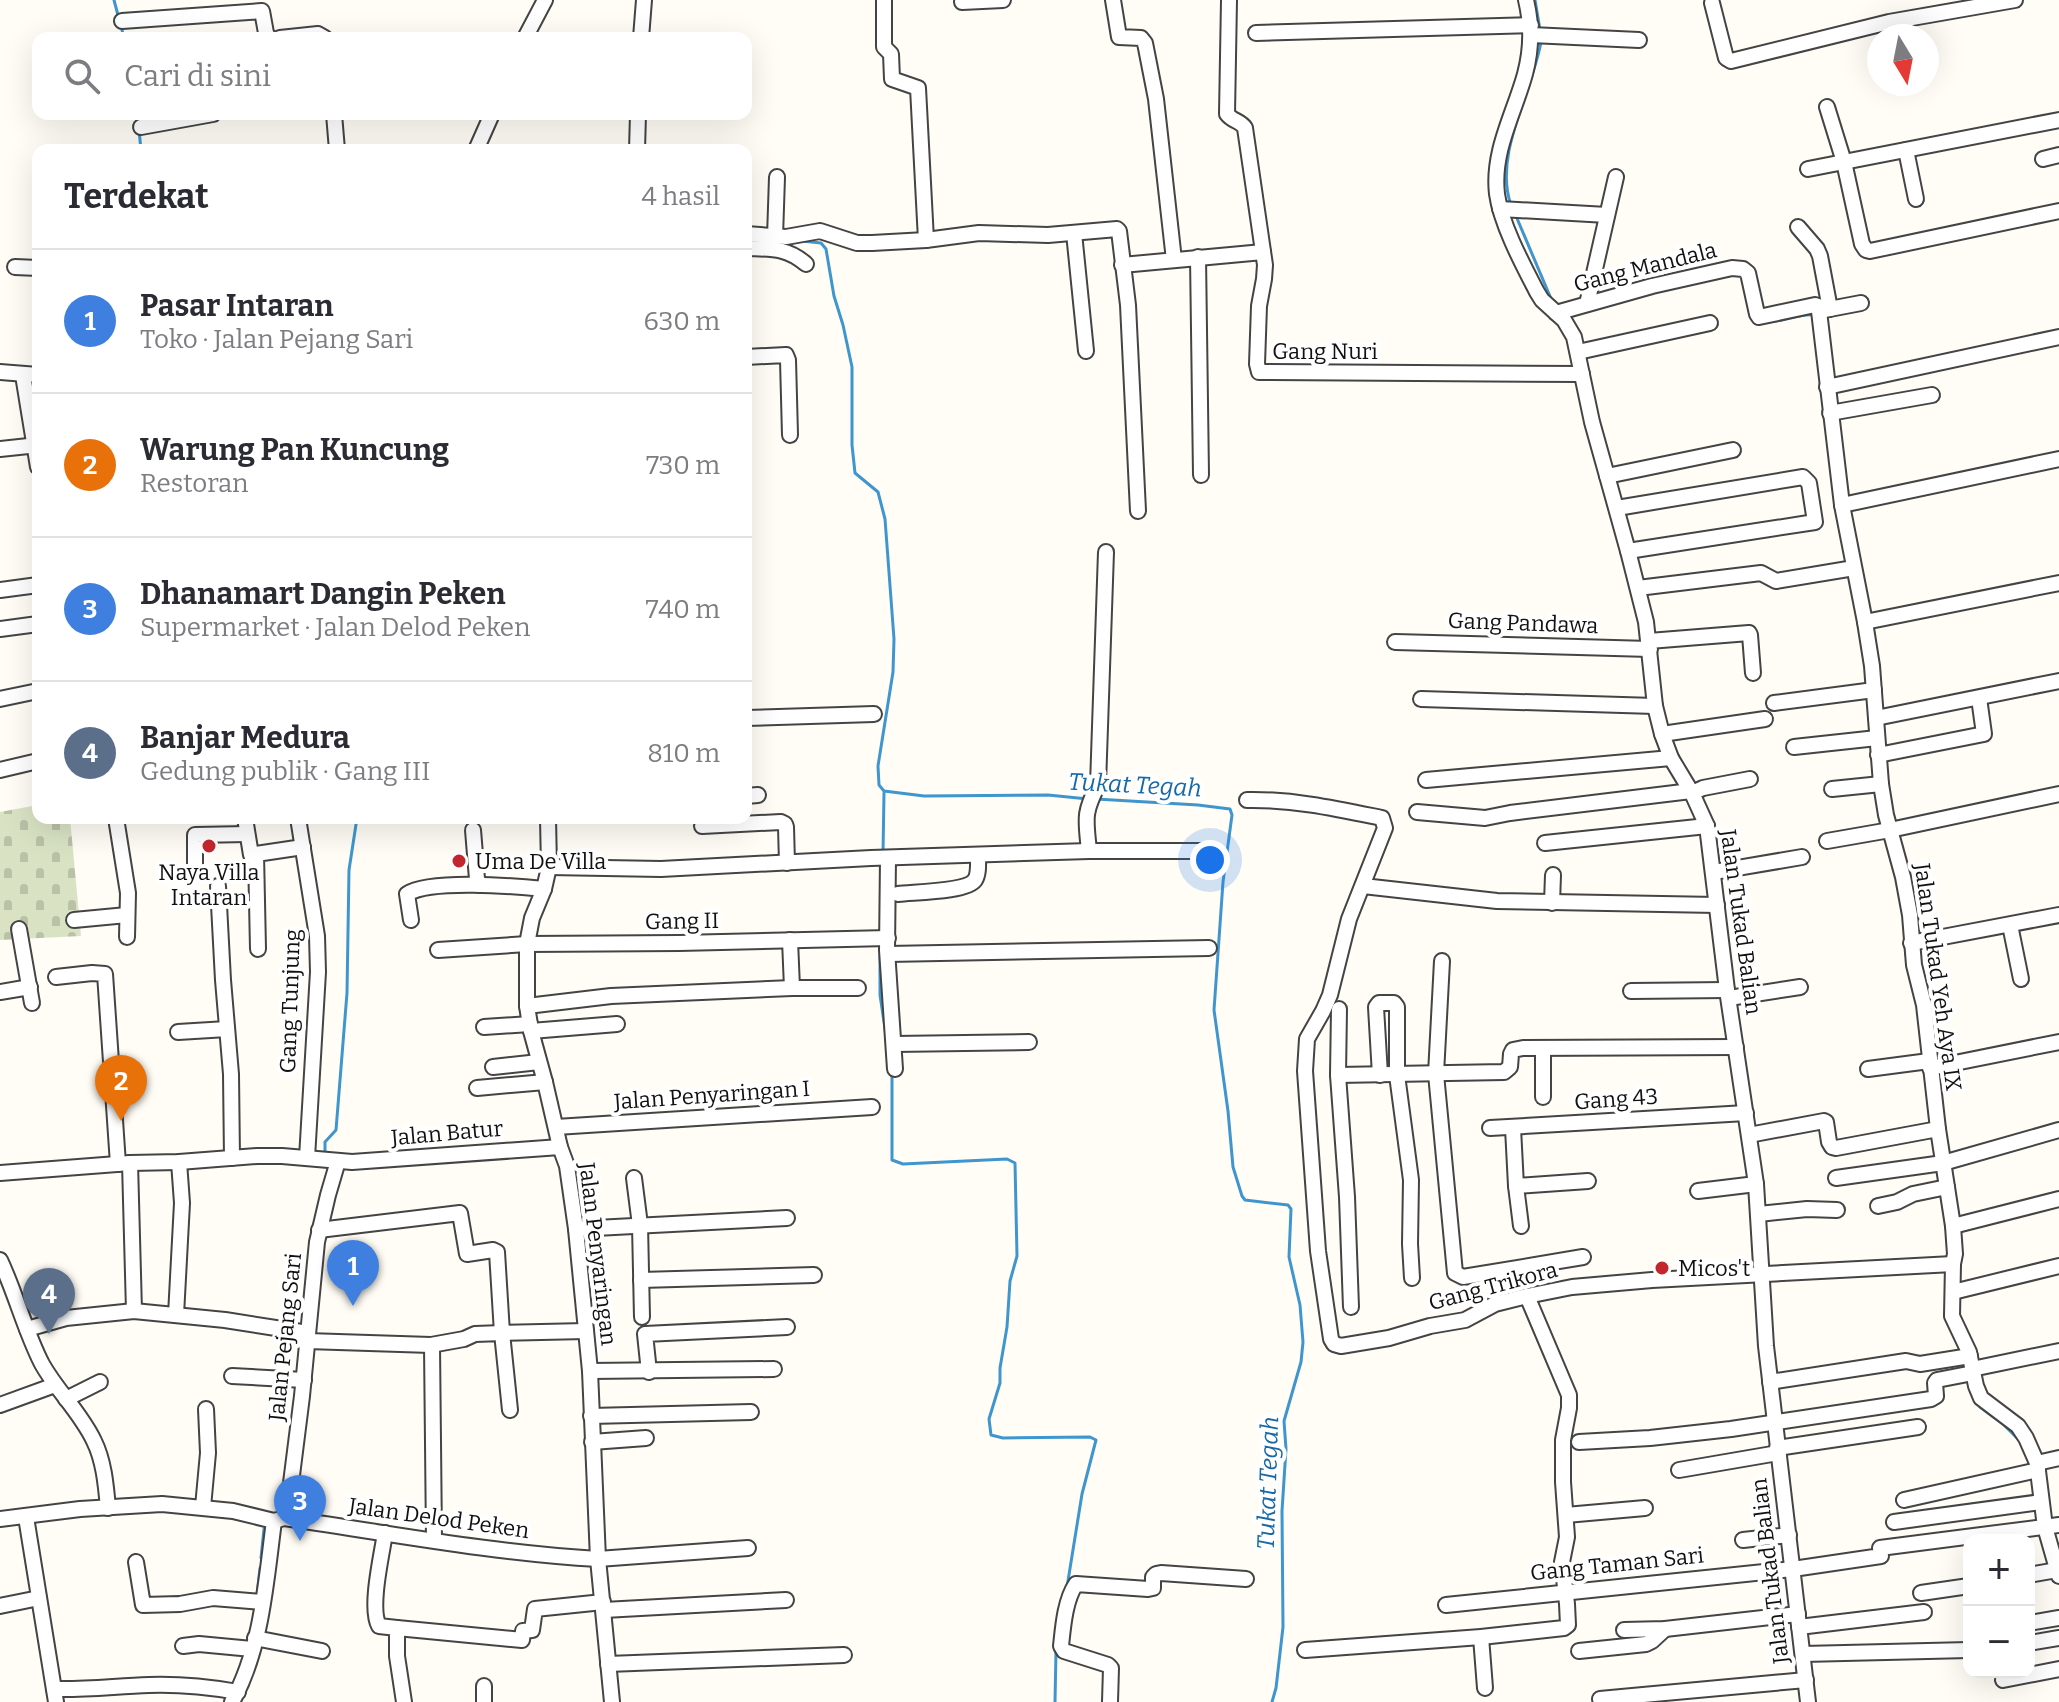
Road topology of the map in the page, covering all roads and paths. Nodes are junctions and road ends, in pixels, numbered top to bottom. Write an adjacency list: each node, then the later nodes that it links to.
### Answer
1 (545, 0): 16 (street)
2 (644, 0): 17 (street)
3 (884, 0): 45 (street)
4 (1003, 0): 9 (street)
5 (1113, 0): 49 (street)
6 (1229, 0): 47 (street, Gang Nuri)
7 (1526, 0): 14 (street, Jalan Tukad Balian)
8 (2015, 0): 11 (street)
9 (962, 2)
10 (1712, 3): 11 (street)
11 (1952, 6)
12 (122, 21): 15 (street)
13 (1377, 24): 14 (street)
14 (1531, 27): 18 (street); 19 (street); 38 (street, Jalan Tukad Balian)
15 (266, 32)
16 (528, 32)
17 (641, 32)
18 (1256, 33)
19 (1639, 40)
20 (1827, 107): 33 (street)
21 (180, 120): 26 (street)
22 (334, 120): 27 (street)
23 (489, 120): 28 (street)
24 (638, 120): 29 (street)
25 (2059, 120): 30 (street)
26 (141, 127)
27 (336, 144)
28 (479, 144)
29 (637, 144)
30 (1906, 150): 33 (street); 37 (street)
31 (2059, 155): 32 (street)
32 (2043, 159)
33 (1844, 162): 34 (street); 39 (street)
34 (1808, 169)
35 (777, 177): 44 (street)
36 (1616, 177): 40 (street)
37 (1916, 199)
38 (1500, 209): 40 (street); 57 (street, Jalan Tukad Balian)
39 (2059, 211)
40 (1607, 215): 55 (street)
41 (1798, 227): 56 (street, Jalan Tukad Yeh Aya IX)
42 (1074, 233): 45 (street); 51 (street); 60 (street)
43 (752, 235): 44 (street)
44 (775, 237): 45 (street)
45 (926, 240)
46 (752, 248): 50 (street)
47 (1263, 252): 48 (street); 64 (street, Gang Nuri)
48 (1198, 257): 49 (street); 74 (street)
49 (1174, 260): 51 (street)
50 (806, 264)
51 (1122, 265): 78 (street)
52 (15, 267): 53 (street)
53 (32, 268)
54 (1861, 303): 56 (street)
55 (1587, 304): 56 (street, Gang Mandala); 57 (street, Gang Mandala)
56 (1824, 310): 66 (street, Jalan Tukad Yeh Aya IX)
57 (1556, 313): 61 (street, Jalan Tukad Balian)
58 (1710, 323): 61 (street)
59 (2059, 337): 66 (street)
60 (1086, 351)
61 (1578, 352): 64 (street, Jalan Tukad Balian)
62 (752, 357): 69 (street)
63 (0, 372): 65 (street)
64 (1582, 374): 75 (street, Jalan Tukad Balian)
65 (31, 375)
66 (1827, 387): 68 (street, Jalan Tukad Yeh Aya IX)
67 (1932, 395): 68 (street)
68 (1830, 413): 76 (street, Jalan Tukad Yeh Aya IX)
69 (790, 435)
70 (32, 445): 71 (street)
71 (0, 449)
72 (1733, 450): 75 (street)
73 (2059, 459): 76 (street)
74 (1201, 475)
75 (1607, 476): 77 (street, Jalan Tukad Balian)
76 (1842, 505): 86 (street, Jalan Tukad Yeh Aya IX)
77 (1617, 508): 79 (street, Jalan Tukad Balian); 79 (street)
78 (1138, 511)
79 (1628, 551): 84 (street, Jalan Tukad Balian)
80 (1106, 552): 133 (street)
81 (1848, 569): 84 (street)
82 (2059, 583): 86 (street)
83 (32, 586): 85 (street)
84 (1638, 588): 90 (street, Jalan Tukad Balian)
85 (0, 590)
86 (1865, 622): 93 (street, Jalan Tukad Yeh Aya IX)
87 (32, 625): 88 (street)
88 (0, 629)
89 (1395, 642): 90 (street, Gang Pandawa)
90 (1650, 645): 91 (street, Gang Pandawa); 99 (street, Jalan Tukad Balian)
91 (1753, 673)
92 (2059, 681): 95 (street)
93 (1874, 690): 98 (street); 102 (street, Jalan Tukad Yeh Aya IX)
94 (32, 692): 96 (street)
95 (1979, 698): 102 (street); 107 (street)
96 (0, 699)
97 (1421, 699): 99 (street)
98 (1774, 703)
99 (1655, 706): 104 (street, Jalan Tukad Balian)
100 (874, 714): 101 (street)
101 (752, 718)
102 (1876, 718): 105 (street, Jalan Tukad Yeh Aya IX)
103 (1765, 719): 104 (street)
104 (1662, 734): 108 (street, Jalan Tukad Balian)
105 (1877, 738): 106 (street); 107 (street, Jalan Tukad Yeh Aya IX)
106 (1794, 747)
107 (1878, 755): 113 (street, Jalan Tukad Yeh Aya IX)
108 (1671, 758): 112 (street); 115 (street, Jalan Tukad Balian)
109 (32, 762): 110 (street)
110 (0, 770)
111 (1750, 779): 115 (street)
112 (1426, 780)
113 (1878, 784): 114 (street); 128 (street, Jalan Tukad Yeh Aya IX)
114 (1832, 789)
115 (1692, 792): 118 (street); 126 (street, Jalan Tukad Balian)
116 (2059, 794): 128 (street)
117 (1247, 800): 146 (street)
118 (1417, 812)
119 (752, 823): 139 (street)
120 (117, 824): 151 (street)
121 (246, 824): 129 (street, Gang Tunjung)
122 (299, 824): 132 (street, Gang Tunjung)
123 (548, 824): 141 (street, Jalan Penyaringan)
124 (742, 824): 125 (street)
125 (702, 826)
126 (1707, 826): 131 (street); 142 (street, Jalan Tukad Balian)
127 (473, 830): 144 (street)
128 (1890, 830): 130 (street); 160 (street, Jalan Tukad Yeh Aya IX)
129 (247, 834): 135 (street, Gang Tunjung); 140 (street)
130 (1827, 841)
131 (1545, 843)
132 (303, 847): 135 (street); 209 (street, Gang Tunjung)
133 (1089, 851): 134 (street); 136 (street)
134 (1204, 851)
135 (256, 854): 163 (street, Gang Tunjung)
136 (978, 855): 138 (street); 148 (street)
137 (1802, 857): 142 (street)
138 (888, 858): 139 (street); 158 (street)
139 (787, 863): 141 (street)
140 (195, 867)
141 (549, 867): 147 (street, Jalan Penyaringan)
142 (1714, 872): 150 (street, Jalan Tukad Balian)
143 (1553, 875): 149 (street)
144 (480, 885): 147 (street); 154 (street)
145 (218, 886): 180 (street)
146 (1363, 886): 149 (street); 241 (street, Gang Trikora)
147 (544, 889): 161 (street, Jalan Penyaringan)
148 (898, 894)
149 (1552, 903): 150 (street)
150 (1717, 905): 174 (street, Jalan Tukad Balian)
151 (127, 915): 153 (street); 157 (street)
152 (2059, 915): 155 (street)
153 (74, 920)
154 (411, 920)
155 (2010, 925): 160 (street); 168 (street)
156 (19, 929): 173 (street)
157 (127, 937)
158 (883, 938): 159 (street, Gang II); 165 (street)
159 (790, 940): 161 (street, Gang II); 170 (street)
160 (1911, 943): 188 (street, Jalan Tukad Yeh Aya IX)
161 (527, 944): 164 (street, Gang II); 175 (street, Jalan Penyaringan)
162 (1209, 948): 165 (street)
163 (258, 949)
164 (438, 950)
165 (888, 954): 184 (street)
166 (1442, 961): 192 (street)
167 (56, 977): 212 (street)
168 (2021, 979)
169 (1800, 987): 174 (street)
170 (792, 988): 171 (street); 175 (street)
171 (858, 988)
172 (1631, 991): 174 (street)
173 (0, 992)
174 (1728, 994): 185 (street, Jalan Tukad Balian)
175 (527, 1006): 179 (street, Jalan Penyaringan)
176 (1339, 1009): 193 (street)
177 (617, 1024): 179 (street)
178 (484, 1027): 179 (street)
179 (530, 1028): 187 (street, Jalan Penyaringan)
180 (227, 1029): 181 (street); 208 (street)
181 (178, 1032)
182 (1029, 1042): 184 (street)
183 (2059, 1042): 188 (street)
184 (894, 1044): 190 (street)
185 (1736, 1047): 186 (street); 200 (street, Jalan Tukad Balian)
186 (1543, 1048): 192 (street); 198 (street)
187 (539, 1062): 189 (street); 196 (street, Jalan Penyaringan)
188 (1930, 1064): 191 (street); 204 (street, Jalan Tukad Yeh Aya IX)
189 (493, 1067)
190 (895, 1069)
191 (1868, 1069)
192 (1436, 1074): 195 (street); 232 (street)
193 (1338, 1075): 194 (street); 242 (street)
194 (1380, 1075): 195 (street); 195 (street)
195 (1397, 1075): 238 (street)
196 (545, 1082): 197 (street); 201 (street, Jalan Penyaringan)
197 (477, 1088)
198 (1543, 1097)
199 (872, 1107): 201 (street, Jalan Penyaringan I)
200 (1746, 1113): 203 (street, Gang 43); 206 (street, Jalan Tukad Balian)
201 (556, 1127): 207 (street, Jalan Penyaringan)
202 (1490, 1128): 203 (street, Gang 43)
203 (1513, 1128): 219 (street)
204 (1938, 1129): 206 (street); 213 (street, Jalan Tukad Yeh Aya IX)
205 (2059, 1130): 213 (street)
206 (1749, 1135): 218 (street, Jalan Tukad Balian)
207 (560, 1147): 210 (street, Jalan Batur); 230 (street, Jalan Penyaringan)
208 (232, 1158): 209 (street, Jalan Batur); 211 (street, Jalan Batur)
209 (307, 1158): 210 (street, Jalan Batur)
210 (338, 1161): 231 (street, Jalan Pejang Sari)
211 (179, 1162): 212 (street, Jalan Batur); 244 (street)
212 (124, 1163): 214 (street, Jalan Batur); 243 (street)
213 (1943, 1163): 216 (street); 220 (street, Jalan Tukad Yeh Aya IX)
214 (0, 1173)
215 (634, 1178): 227 (street)
216 (1836, 1178)
217 (1588, 1181): 219 (street)
218 (1756, 1184): 221 (street); 225 (street, Jalan Tukad Balian)
219 (1516, 1186): 228 (street)
220 (1947, 1187): 223 (street); 229 (street, Jalan Tukad Yeh Aya IX)
221 (1698, 1191)
222 (2059, 1199): 229 (street)
223 (1878, 1206)
224 (1837, 1210): 225 (street)
225 (1759, 1214): 237 (street, Jalan Tukad Balian)
226 (787, 1218): 227 (street)
227 (640, 1225): 230 (street); 239 (street)
228 (1521, 1226)
229 (1953, 1226): 234 (street, Jalan Tukad Yeh Aya IX)
230 (576, 1229): 248 (street, Jalan Penyaringan)
231 (319, 1230): 249 (street); 250 (street, Jalan Pejang Sari)
232 (1583, 1257)
233 (0, 1260): 247 (street)
234 (1953, 1264): 237 (street, Gang Trikora); 240 (street, Jalan Tukad Yeh Aya IX)
235 (2059, 1266): 240 (street)
236 (814, 1275): 239 (street)
237 (1761, 1275): 241 (street, Gang Trikora); 260 (street, Jalan Tukad Balian)
238 (1412, 1278)
239 (641, 1280): 245 (street)
240 (1953, 1292): 253 (street, Jalan Tukad Yeh Aya IX)
241 (1527, 1296): 282 (street)
242 (1351, 1307)
243 (134, 1311): 244 (street); 247 (street)
244 (176, 1315): 250 (street)
245 (642, 1317)
246 (787, 1327): 256 (street)
247 (27, 1329): 261 (street)
248 (586, 1331): 249 (street); 255 (street, Jalan Penyaringan)
249 (502, 1333): 251 (street); 265 (street)
250 (308, 1337): 251 (street); 258 (street, Jalan Pejang Sari)
251 (432, 1345): 290 (street)
252 (2059, 1351): 253 (street)
253 (1972, 1366): 260 (street); 268 (street); 275 (street, Jalan Tukad Yeh Aya IX)
254 (774, 1369): 256 (street)
255 (590, 1371): 256 (street); 267 (street, Jalan Penyaringan)
256 (649, 1372)
257 (232, 1376): 258 (street)
258 (304, 1380): 285 (street, Jalan Pejang Sari)
259 (100, 1382): 262 (street)
260 (1770, 1382): 268 (street, Jalan Tukad Balian)
261 (55, 1385): 262 (street); 263 (street)
262 (66, 1399): 280 (street)
263 (0, 1405)
264 (206, 1409): 279 (street)
265 (510, 1410)
266 (751, 1412): 267 (street)
267 (591, 1416): 271 (street, Jalan Penyaringan)
268 (1774, 1423): 272 (street); 273 (street, Jalan Tukad Balian)
269 (1918, 1427): 273 (street)
270 (646, 1438): 271 (street)
271 (592, 1442): 293 (street, Jalan Penyaringan)
272 (1579, 1442)
273 (1778, 1451): 276 (street); 289 (street, Jalan Tukad Balian)
274 (2059, 1458): 275 (street)
275 (2037, 1466): 277 (street); 278 (street, Jalan Tukad Yeh Aya IX)
276 (1679, 1470)
277 (1904, 1500)
278 (2041, 1502): 286 (street); 287 (street, Jalan Tukad Yeh Aya IX)
279 (203, 1507): 280 (street, Jalan Delod Peken); 285 (street, Jalan Delod Peken)
280 (108, 1508): 283 (street, Jalan Delod Peken)
281 (1645, 1508): 282 (street)
282 (1566, 1515): 300 (street)
283 (26, 1517): 284 (street, Jalan Delod Peken); 302 (street)
284 (0, 1519)
285 (279, 1519): 288 (street, Jalan Delod Peken); 304 (street, Jalan Pejang Sari)
286 (1894, 1522)
287 (2052, 1526): 295 (street, Gang Taman Sari); 296 (street, Jalan Tukad Yeh Aya IX)
288 (385, 1533): 290 (street, Jalan Delod Peken); 312 (street)
289 (1789, 1535): 291 (street); 295 (street, Jalan Tukad Balian)
290 (434, 1540): 293 (street, Jalan Delod Peken)
291 (1743, 1540)
292 (748, 1548): 293 (street, Jalan Delod Peken)
293 (598, 1559): 307 (street, Jalan Penyaringan)
294 (136, 1562): 304 (street)
295 (1793, 1569): 300 (street, Gang Taman Sari); 310 (street, Jalan Tukad Balian)
296 (2058, 1573): 297 (street)
297 (2035, 1575)
298 (1246, 1579): 339 (street)
299 (1963, 1587): 301 (street)
300 (1565, 1591): 305 (street, Gang Taman Sari); 315 (street)
301 (1921, 1593)
302 (39, 1598): 306 (street); 332 (street)
303 (786, 1600): 307 (street)
304 (262, 1602): 318 (street, Jalan Pejang Sari)
305 (1446, 1605)
306 (0, 1606)
307 (603, 1606): 312 (street); 326 (street, Jalan Penyaringan)
308 (1924, 1612): 310 (street)
309 (2059, 1618): 311 (street)
310 (1799, 1621): 313 (street); 324 (street, Jalan Tukad Balian)
311 (2035, 1622)
312 (397, 1628): 336 (street)
313 (1665, 1629): 314 (street); 323 (street)
314 (1624, 1630)
315 (1481, 1637): 320 (street); 331 (street)
316 (2059, 1638): 317 (street)
317 (2035, 1642)
318 (253, 1644): 319 (street); 322 (street); 334 (street, Jalan Pejang Sari)
319 (183, 1646)
320 (1305, 1650)
321 (1963, 1650): 324 (street)
322 (322, 1651)
323 (1579, 1651)
324 (1803, 1654): 328 (street, Jalan Tukad Balian)
325 (844, 1655): 326 (street)
326 (608, 1664): 338 (street, Jalan Penyaringan)
327 (2059, 1669): 329 (street)
328 (1806, 1680): 335 (street); 340 (street, Jalan Tukad Balian)
329 (2003, 1680)
330 (484, 1686): 337 (street)
331 (1485, 1688)
332 (55, 1695): 333 (street)
333 (75, 1696): 334 (street)
334 (235, 1697)
335 (1600, 1699)
336 (404, 1702)
337 (484, 1702)
338 (612, 1702)
339 (1110, 1702)
340 (1808, 1702)

